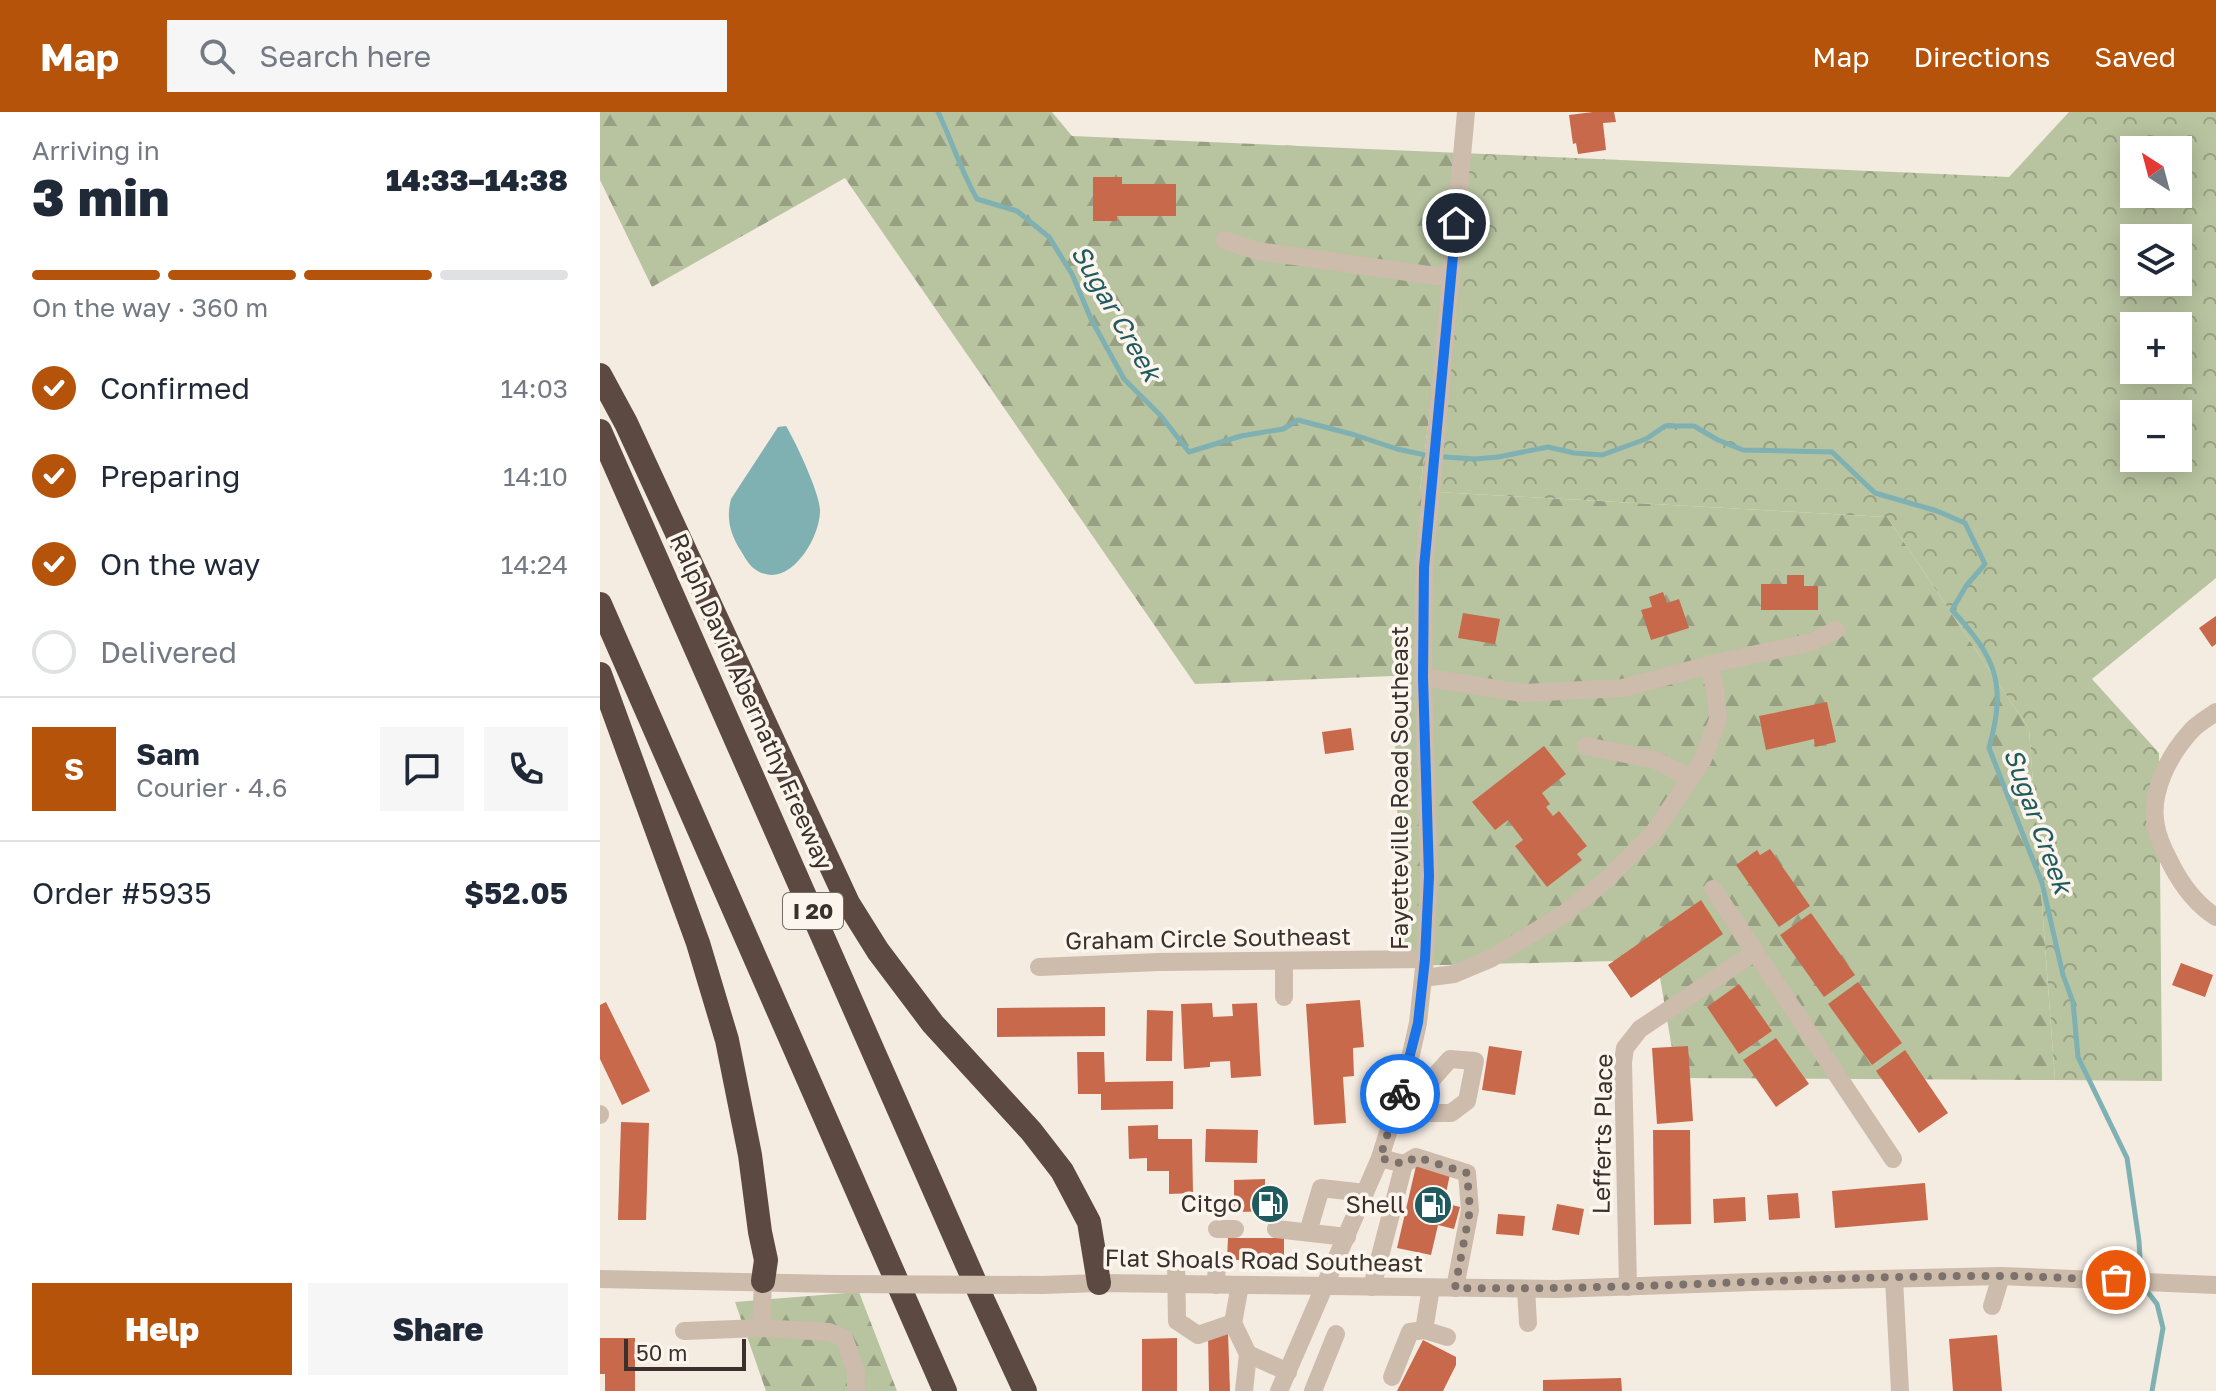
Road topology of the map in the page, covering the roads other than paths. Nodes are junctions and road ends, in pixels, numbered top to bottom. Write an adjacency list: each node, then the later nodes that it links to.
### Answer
1 (1466, 112): 3 (street, Fayetteville Road Southeast)
2 (1224, 240): 3 (street)
3 (1450, 278): 10 (street, Fayetteville Road Southeast)
4 (600, 375): 37 (highway)
5 (600, 431): 62 (highway, Ralph David Abernathy Freeway / I 20)
6 (600, 604): 61 (highway)
7 (1836, 630): 8 (street)
8 (1709, 664): 10 (street); 13 (street)
9 (600, 674): 36 (highway)
10 (1423, 677): 17 (street, Fayetteville Road Southeast)
11 (2216, 712): 15 (street)
12 (1586, 746): 13 (street)
13 (1691, 778): 20 (street)
14 (1713, 889): 16 (street)
15 (2216, 917)
16 (1755, 952): 25 (street); 44 (street, Lefferts Place)
17 (1425, 959): 18 (street, Graham Circle Southeast); 20 (street, Fayetteville Road Southeast)
18 (1284, 961): 19 (street, Graham Circle Southeast); 21 (street)
19 (1039, 967)
20 (1423, 978): 22 (street, Fayetteville Road Southeast)
21 (1284, 997)
22 (1395, 1110): 23 (street); 24 (street, Fayetteville Road Southeast)
23 (1416, 1113)
24 (1380, 1158): 26 (street); 27 (street, Fayetteville Road Southeast)
25 (1893, 1159)
26 (1404, 1164): 43 (street); 46 (street)
27 (1365, 1193): 29 (street); 30 (street, Fayetteville Road Southeast)
28 (1276, 1229): 29 (street)
29 (1308, 1232): 30 (street)
30 (1347, 1237): 42 (street, Fayetteville Road Southeast)
31 (1176, 1259): 38 (street)
32 (1217, 1260): 39 (street)
33 (2001, 1276): 35 (street, Flat Shoals Road Southeast); 41 (street, Flat Shoals Road Southeast); 48 (street)
34 (600, 1279): 36 (street, Flat Shoals Road Southeast)
35 (1894, 1279): 44 (street, Flat Shoals Road Southeast); 64 (street)
36 (763, 1281): 37 (street, Flat Shoals Road Southeast, bridge); 51 (street)
37 (1099, 1283): 38 (street, Flat Shoals Road Southeast)
38 (1176, 1284): 39 (street, Flat Shoals Road Southeast); 49 (street)
39 (1216, 1285): 40 (street, Flat Shoals Road Southeast)
40 (1240, 1285): 42 (street, Flat Shoals Road Southeast); 49 (street)
41 (2216, 1285)
42 (1326, 1286): 43 (street, Flat Shoals Road Southeast); 59 (street, Fayetteville Road Southeast)
43 (1372, 1287): 45 (street, Flat Shoals Road Southeast)
44 (1628, 1287): 47 (street, Flat Shoals Road Southeast)
45 (1431, 1288): 46 (street, Flat Shoals Road Southeast); 53 (street)
46 (1455, 1288): 47 (street, Flat Shoals Road Southeast)
47 (1526, 1289): 50 (street)
48 (1992, 1306)
49 (1233, 1323): 56 (street)
50 (1528, 1323)
51 (761, 1328): 52 (street); 60 (street)
52 (684, 1331)
53 (1417, 1331): 55 (street); 57 (street)
54 (1336, 1334): 58 (street)
55 (1447, 1337)
56 (1248, 1354): 59 (street); 63 (street)
57 (1392, 1377)
58 (1316, 1383)
59 (1283, 1386)
60 (856, 1391)
61 (945, 1391)
62 (1025, 1391)
63 (1244, 1391)
64 (1900, 1391)

